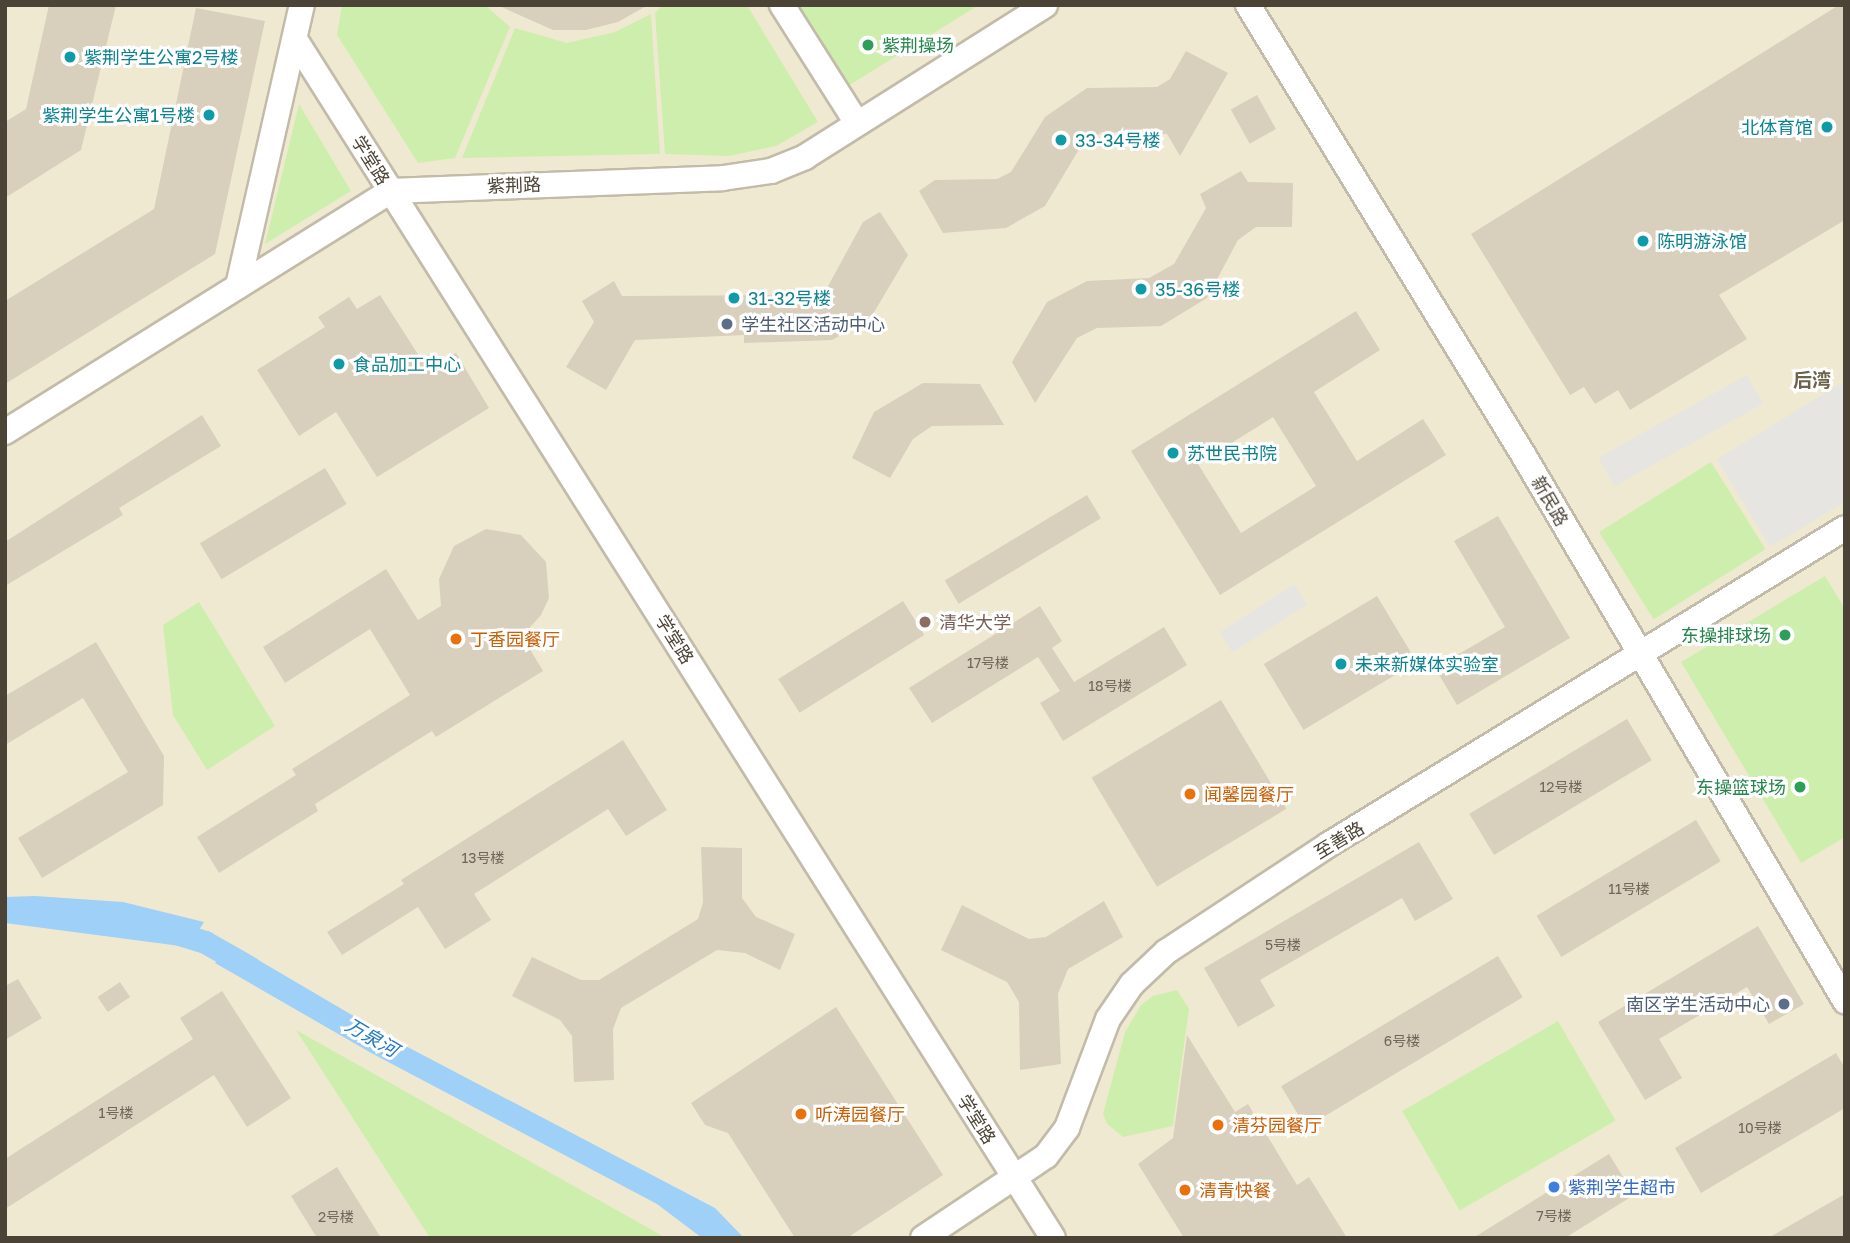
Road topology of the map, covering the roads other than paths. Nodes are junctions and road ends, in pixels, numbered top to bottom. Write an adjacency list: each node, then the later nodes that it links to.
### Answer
1 (302, 5): 5 (street)
2 (782, 5): 6 (street)
3 (1045, 5): 6 (street, 紫荆路)
4 (1248, 5): 11 (street, 新民路)
5 (296, 41): 7 (street, 学堂路); 8 (street)
6 (857, 124): 7 (street, 紫荆路)
7 (390, 191): 8 (street, 紫荆路); 13 (street, 学堂路)
8 (239, 286): 9 (street, 紫荆路)
9 (5, 432)
10 (1845, 528): 11 (street, 至善路)
11 (1640, 655): 12 (street, 新民路); 13 (street, 至善路)
12 (1845, 1001)
13 (1015, 1180): 14 (street, 至善路); 15 (street, 学堂路)
14 (923, 1238)
15 (1053, 1238)

